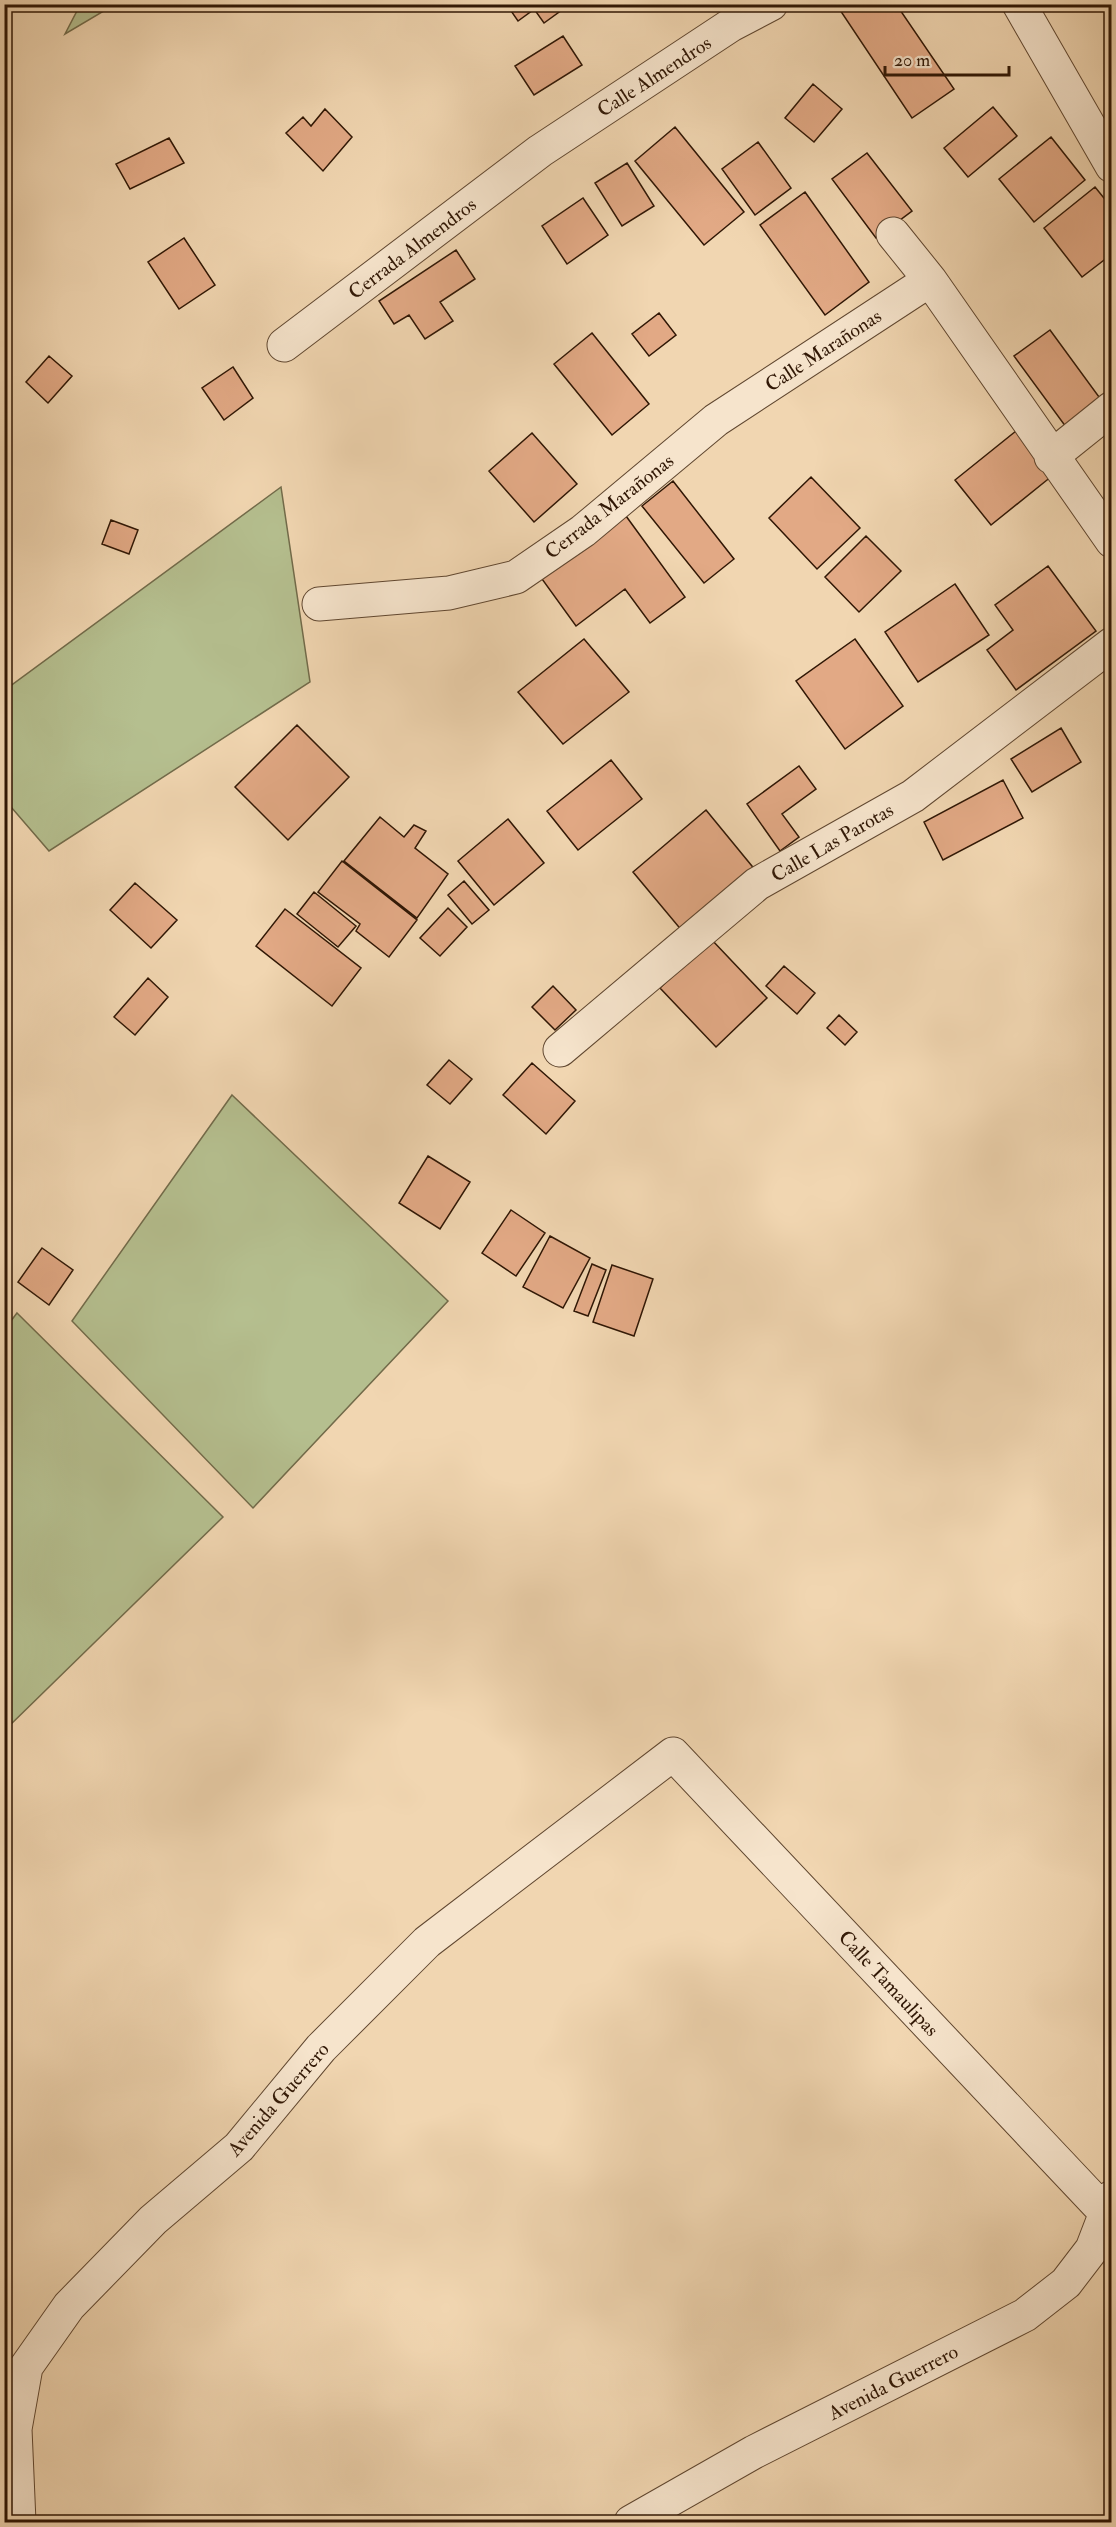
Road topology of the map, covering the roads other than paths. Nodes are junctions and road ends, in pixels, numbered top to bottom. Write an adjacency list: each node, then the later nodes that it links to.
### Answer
1 (771, 4): 3 (street, Calle Almendros)
2 (1019, 4): 4 (street)
3 (540, 151): 7 (street, Cerrada Almendros)
4 (1112, 166)
5 (893, 234): 6 (street)
6 (930, 280): 9 (street, Calle Marañonas); 10 (street)
7 (284, 345)
8 (1112, 408): 10 (street)
9 (716, 420): 12 (street, Cerrada Marañonas)
10 (1052, 457): 11 (street)
11 (1112, 541)
12 (319, 604)
13 (1112, 644): 14 (street, Calle Las Parotas)
14 (560, 1050)
15 (673, 1754): 16 (street, Calle Tamaulipas); 17 (street, Avenida Guerrero)
16 (1108, 2204): 18 (street, Avenida Guerrero)
17 (19, 2523)
18 (631, 2523)

